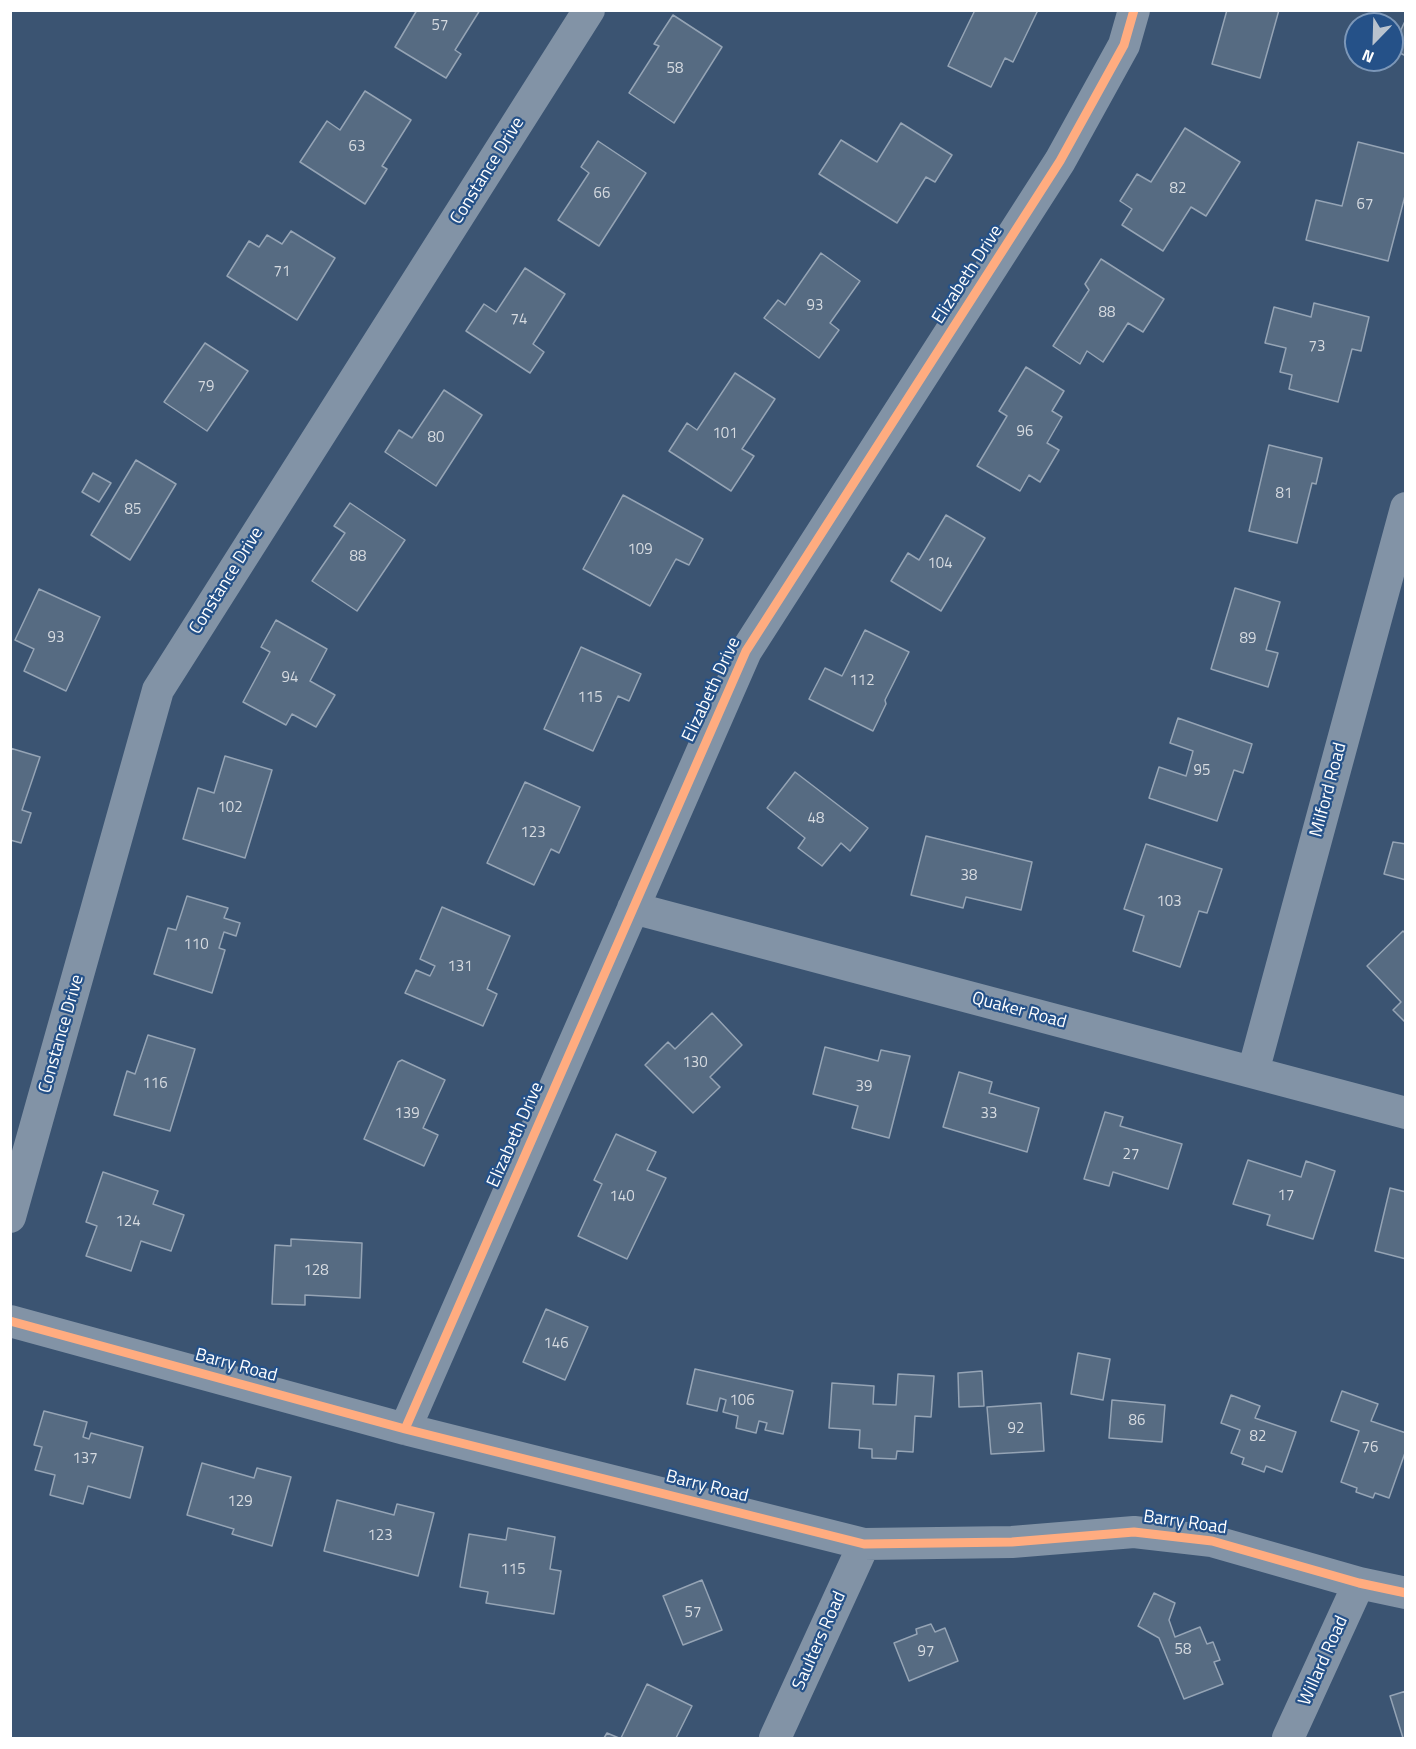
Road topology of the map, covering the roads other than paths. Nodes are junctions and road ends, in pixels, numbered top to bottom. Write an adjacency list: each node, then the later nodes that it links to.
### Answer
1 (590, 10): 7 (street, Constance Drive)
2 (1134, 10): 4 (street, Elizabeth Drive)
3 (1406, 508): 5 (street, Milford Road)
4 (633, 908): 5 (street, Quaker Road); 9 (street, Elizabeth Drive)
5 (1253, 1072): 6 (street, Quaker Road)
6 (1406, 1113)
7 (10, 1217)
8 (10, 1321): 9 (street, Barry Road)
9 (405, 1429): 10 (street, Barry Road)
10 (864, 1544): 11 (street, Barry Road); 13 (street, Saulters Road)
11 (1359, 1583): 12 (street, Barry Road); 14 (street, Willard Road)
12 (1406, 1593)
13 (775, 1738)
14 (1288, 1738)

